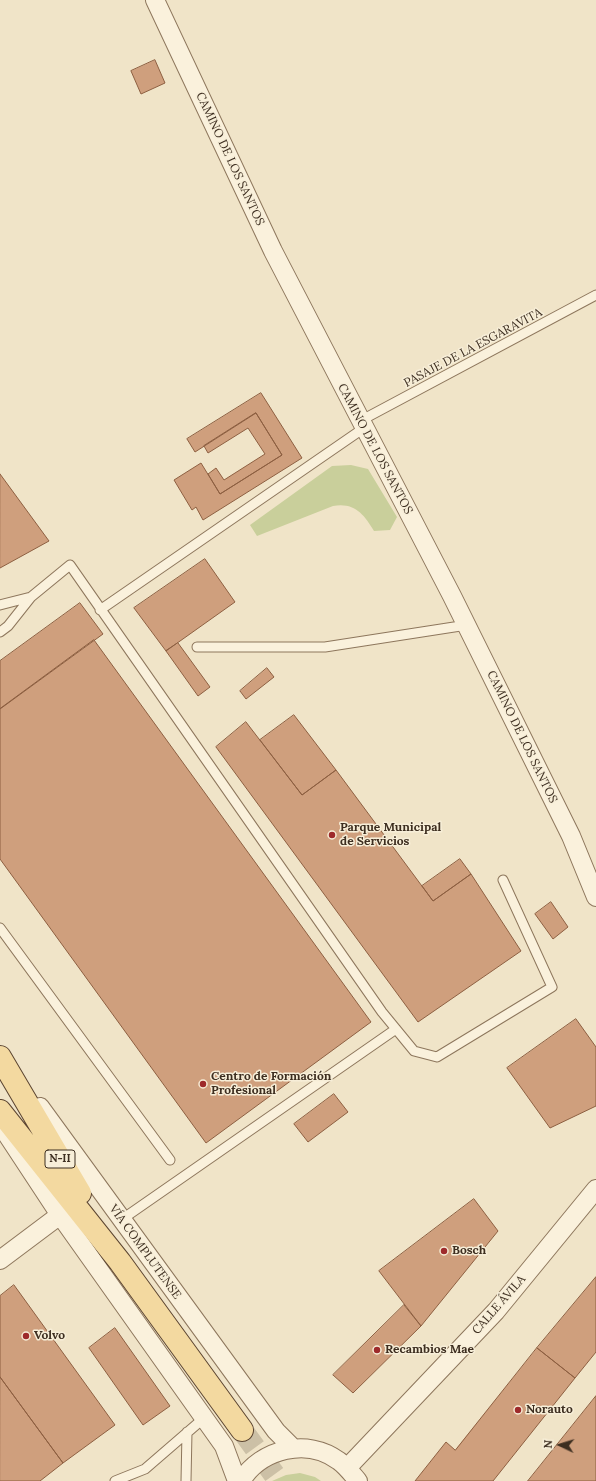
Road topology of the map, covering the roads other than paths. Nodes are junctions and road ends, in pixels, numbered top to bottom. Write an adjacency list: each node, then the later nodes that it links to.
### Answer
1 (155, 0): 3 (street, CAMINO DE LOS SANTOS)
2 (596, 296): 3 (lane, PASAJE DE LA ESGARAVITA)
3 (362, 425): 6 (lane, PASAJE DE LA ESGARAVITA); 7 (street, CAMINO DE LOS SANTOS)
4 (31, 597): 5 (lane); 6 (lane); 8 (lane)
5 (0, 604)
6 (100, 610): 13 (lane)
7 (467, 625): 9 (lane); 11 (street, CAMINO DE LOS SANTOS)
8 (0, 632)
9 (197, 647)
10 (503, 880): 13 (lane)
11 (596, 897)
12 (0, 928): 18 (lane)
13 (396, 1029): 21 (lane)
14 (0, 1052): 21 (street, VÍA COMPLUTENSE / N-II)
15 (0, 1057): 23 (main road, VÍA COMPLUTENSE / N-II)
16 (0, 1111): 23 (main road, VÍA COMPLUTENSE / N-II)
17 (0, 1124): 20 (street, N-II)
18 (170, 1160)
19 (596, 1189): 28 (street, CALLE ÁVILA)
20 (60, 1216): 22 (street); 24 (street, N-II)
21 (121, 1220): 27 (street, VÍA COMPLUTENSE / N-II)
22 (0, 1260)
23 (120, 1262): 25 (main road, VÍA COMPLUTENSE / N-II)
24 (204, 1418): 26 (lane); 31 (street, N-II)
25 (242, 1430)
26 (187, 1432): 29 (lane); 30 (lane)
27 (293, 1448): 28 (street); 32 (street)
28 (352, 1474)
29 (115, 1481)
30 (186, 1481)
31 (237, 1481)
32 (241, 1481)

